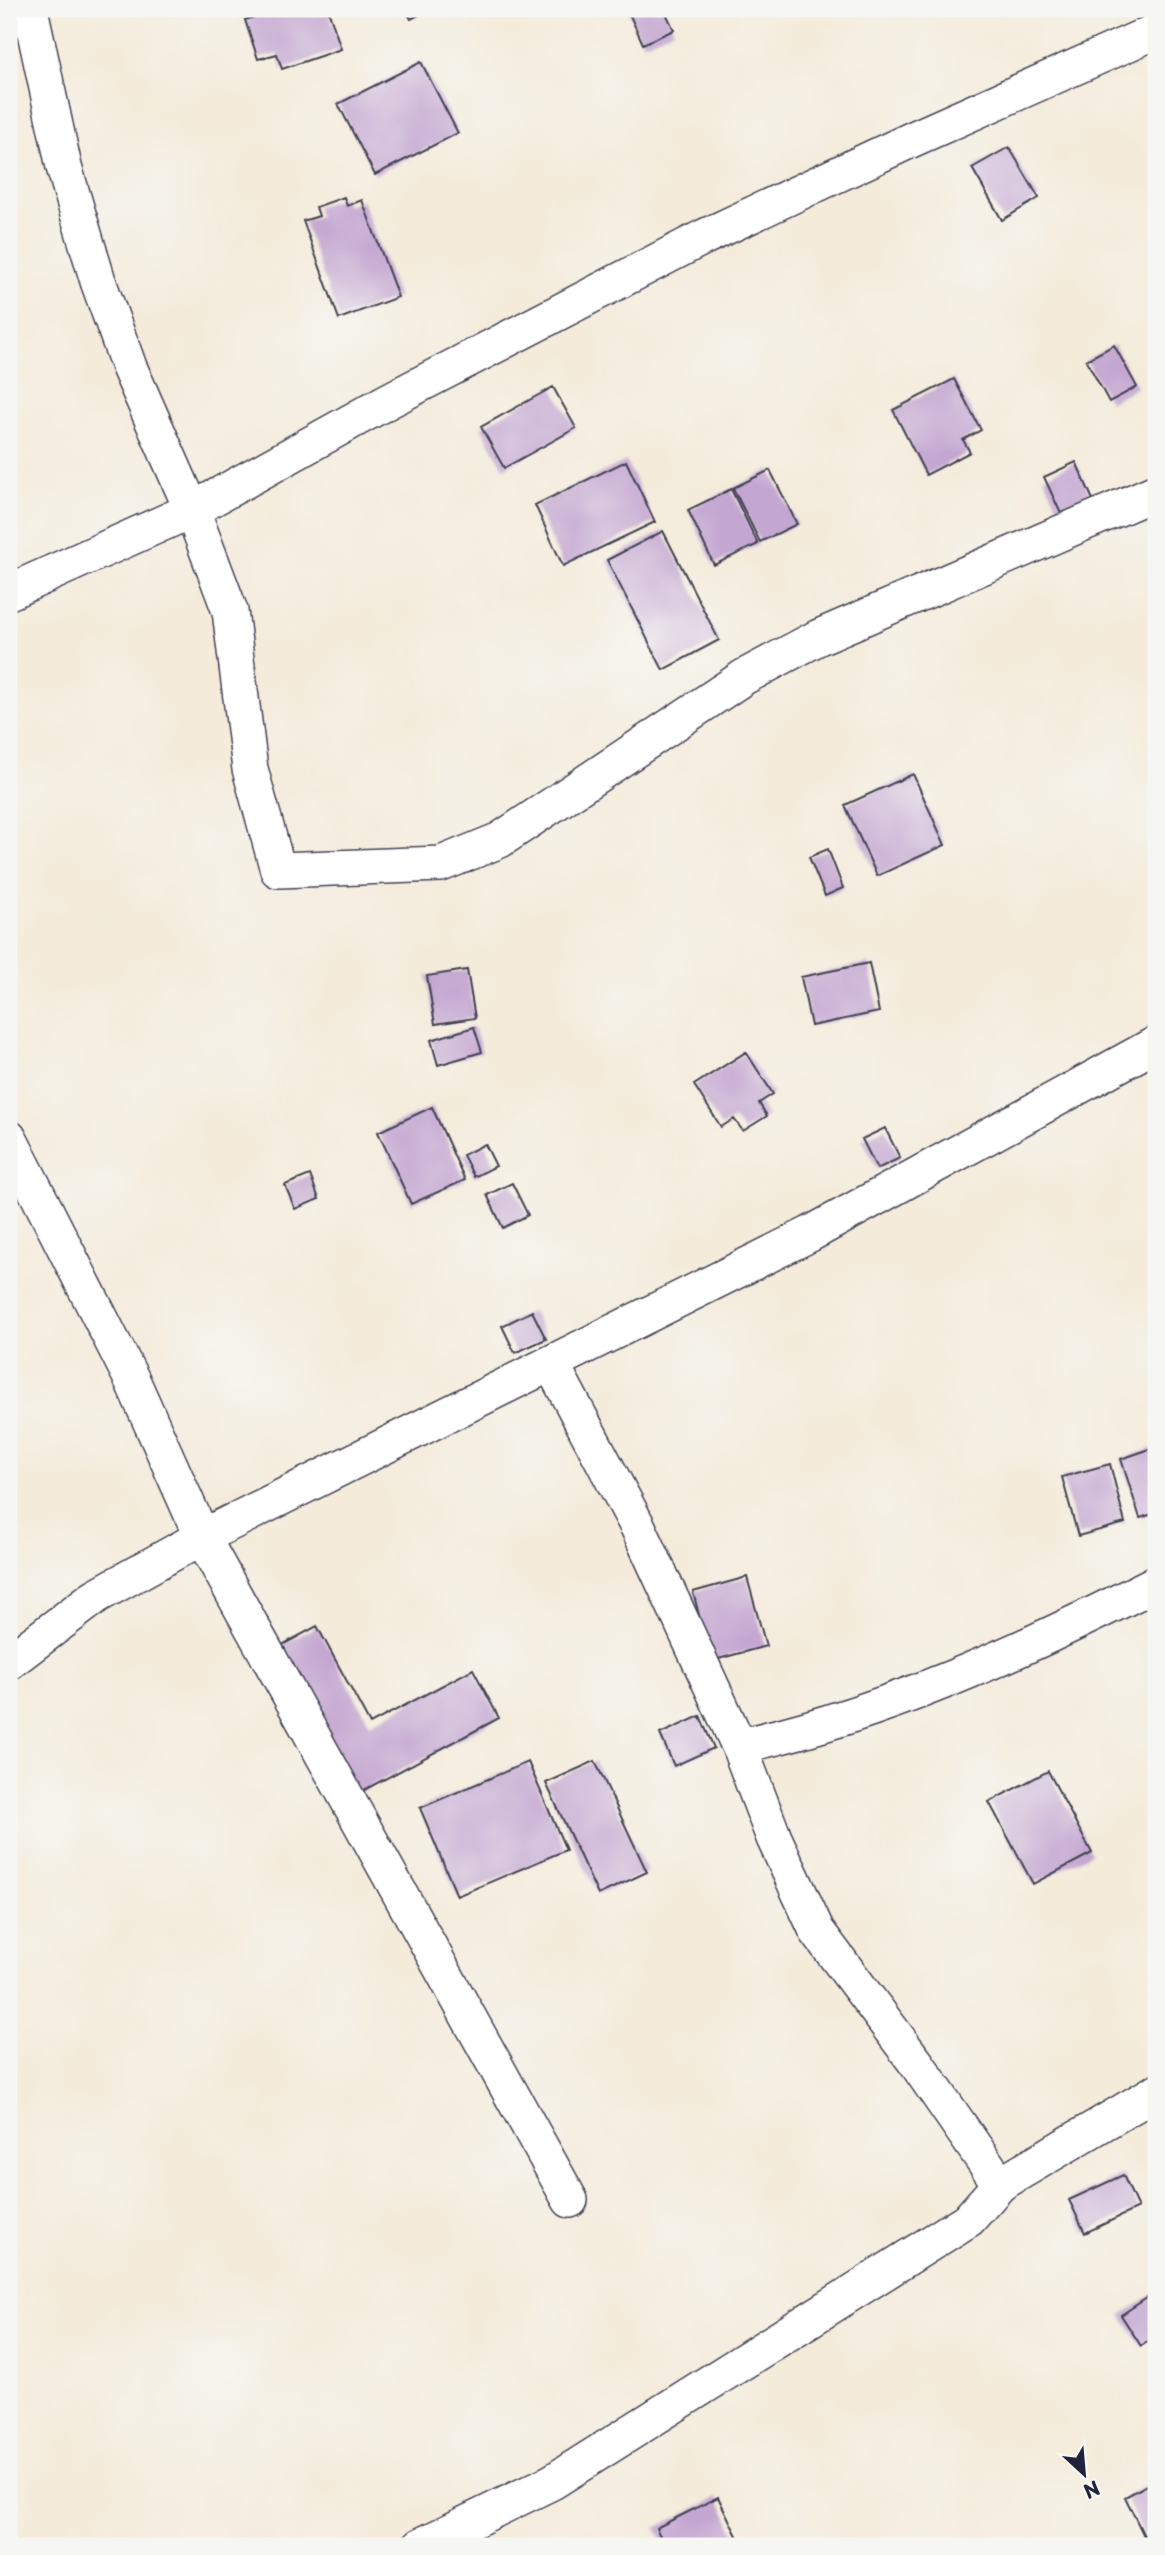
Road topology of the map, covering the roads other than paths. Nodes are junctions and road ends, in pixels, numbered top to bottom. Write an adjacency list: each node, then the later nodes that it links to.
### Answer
1 (30, 9): 4 (street)
2 (1156, 31): 4 (street)
3 (1156, 492): 4 (street)
4 (192, 510): 5 (street)
5 (9, 592)
6 (1156, 1044): 8 (street)
7 (9, 1138): 9 (street)
8 (551, 1363): 9 (street); 12 (street)
9 (202, 1537): 11 (street); 15 (street)
10 (1156, 1583): 12 (street)
11 (9, 1662)
12 (739, 1746): 14 (street)
13 (1156, 2092): 14 (street)
14 (1000, 2185): 16 (street)
15 (570, 2200)
16 (420, 2546)

